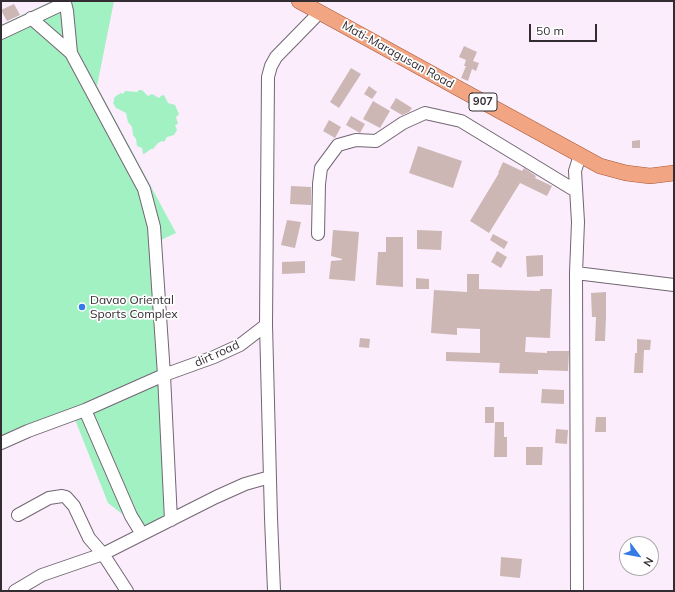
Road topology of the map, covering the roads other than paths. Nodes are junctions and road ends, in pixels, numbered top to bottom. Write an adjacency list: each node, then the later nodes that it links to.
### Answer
1 (299, 1): 3 (main road, Mati-Maragusan Road / 907)
2 (63, 5): 4 (street); 6 (street)
3 (320, 12): 7 (main road, Mati-Maragusan Road / 907); 13 (street)
4 (31, 18): 5 (street); 6 (street)
5 (1, 33)
6 (71, 53): 14 (street)
7 (580, 155): 8 (main road, Mati-Maragusan Road / 907); 9 (street)
8 (674, 173)
9 (576, 191): 10 (street); 11 (street)
10 (318, 234)
11 (576, 273): 12 (street); 25 (street)
12 (674, 285)
13 (266, 325): 14 (street, dirt road); 17 (street)
14 (164, 375): 15 (street, dirt road); 19 (street)
15 (85, 410): 16 (street, dirt road); 20 (street)
16 (1, 443)
17 (270, 477): 19 (street); 24 (street)
18 (18, 515): 21 (street)
19 (171, 520): 20 (street)
20 (142, 534): 21 (street)
21 (103, 554): 22 (street); 23 (street)
22 (15, 591)
23 (127, 591)
24 (274, 591)
25 (577, 591)

